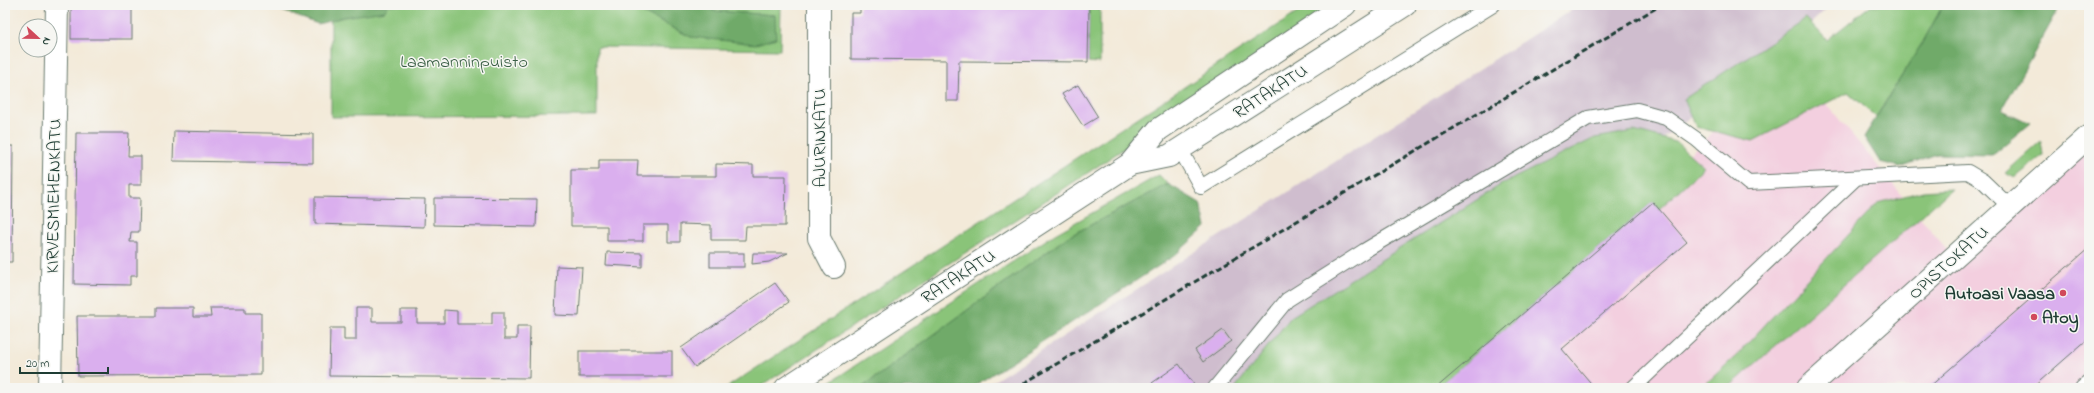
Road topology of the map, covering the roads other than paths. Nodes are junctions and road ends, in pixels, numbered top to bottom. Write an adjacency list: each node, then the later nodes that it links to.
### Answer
1 (57, 5): 13 (street, KIRVESMIEHENKATU)
2 (819, 5): 11 (street, AJURINKATU)
3 (1345, 5): 8 (street, RATAKATU)
4 (1405, 5): 7 (street, RATAKATU)
5 (1493, 5): 7 (lane)
6 (2089, 136): 10 (street, OPISTOKATU)
7 (1180, 149): 8 (street, RATAKATU)
8 (1130, 164): 14 (street, RATAKATU)
9 (1855, 179): 10 (lane); 15 (lane); 16 (lane)
10 (2010, 206): 17 (street, OPISTOKATU)
11 (834, 267)
12 (2089, 382): 18 (lane)
13 (50, 388)
14 (786, 388)
15 (1215, 388)
16 (1633, 388)
17 (1808, 388)
18 (2082, 388)

